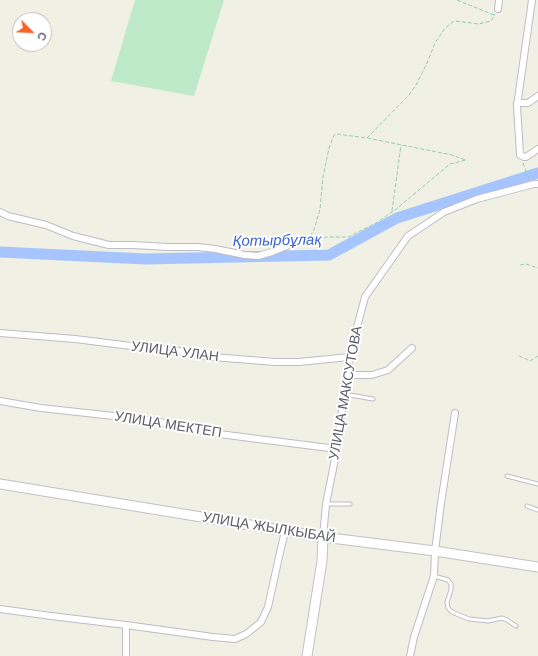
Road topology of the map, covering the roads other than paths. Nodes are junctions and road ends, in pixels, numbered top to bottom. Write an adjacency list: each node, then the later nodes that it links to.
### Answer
1 (499, 0): 3 (street)
2 (532, 0): 5 (street)
3 (498, 9)
4 (538, 96): 5 (street)
5 (517, 103): 6 (street)
6 (538, 149)
7 (535, 184): 12 (street, УЛИЦА МАКСУТОВА)
8 (0, 212): 9 (street)
9 (307, 241)
10 (0, 332): 12 (street, УЛИЦА УЛАН)
11 (412, 348): 13 (street)
12 (349, 357): 13 (street, УЛИЦА МАКСУТОВА)
13 (348, 373): 14 (street, УЛИЦА МАКСУТОВА)
14 (344, 394): 15 (lane); 18 (street, УЛИЦА МАКСУТОВА)
15 (373, 399)
16 (0, 401): 18 (street, УЛИЦА МЕКТЕП)
17 (455, 413): 28 (street)
18 (337, 449): 22 (street, УЛИЦА МАКСУТОВА)
19 (507, 476): 21 (lane)
20 (0, 484): 26 (street, УЛИЦА ЖЫЛКЫБАЙ)
21 (538, 484)
22 (326, 504): 23 (lane); 27 (street, УЛИЦА МАКСУТОВА)
23 (350, 504)
24 (527, 506): 25 (lane)
25 (538, 510)
26 (285, 531): 27 (street, УЛИЦА ЖЫЛКЫБАЙ); 32 (street)
27 (323, 537): 28 (street, УЛИЦА ЖЫЛКЫБАЙ); 35 (street, УЛИЦА МАКСУТОВА)
28 (435, 551): 29 (street, УЛИЦА ЖЫЛКЫБАЙ); 30 (street)
29 (538, 567)
30 (434, 576): 33 (lane); 36 (street)
31 (0, 609): 32 (street)
32 (126, 625): 34 (street)
33 (516, 626)
34 (126, 656)
35 (307, 656)
36 (410, 656)

